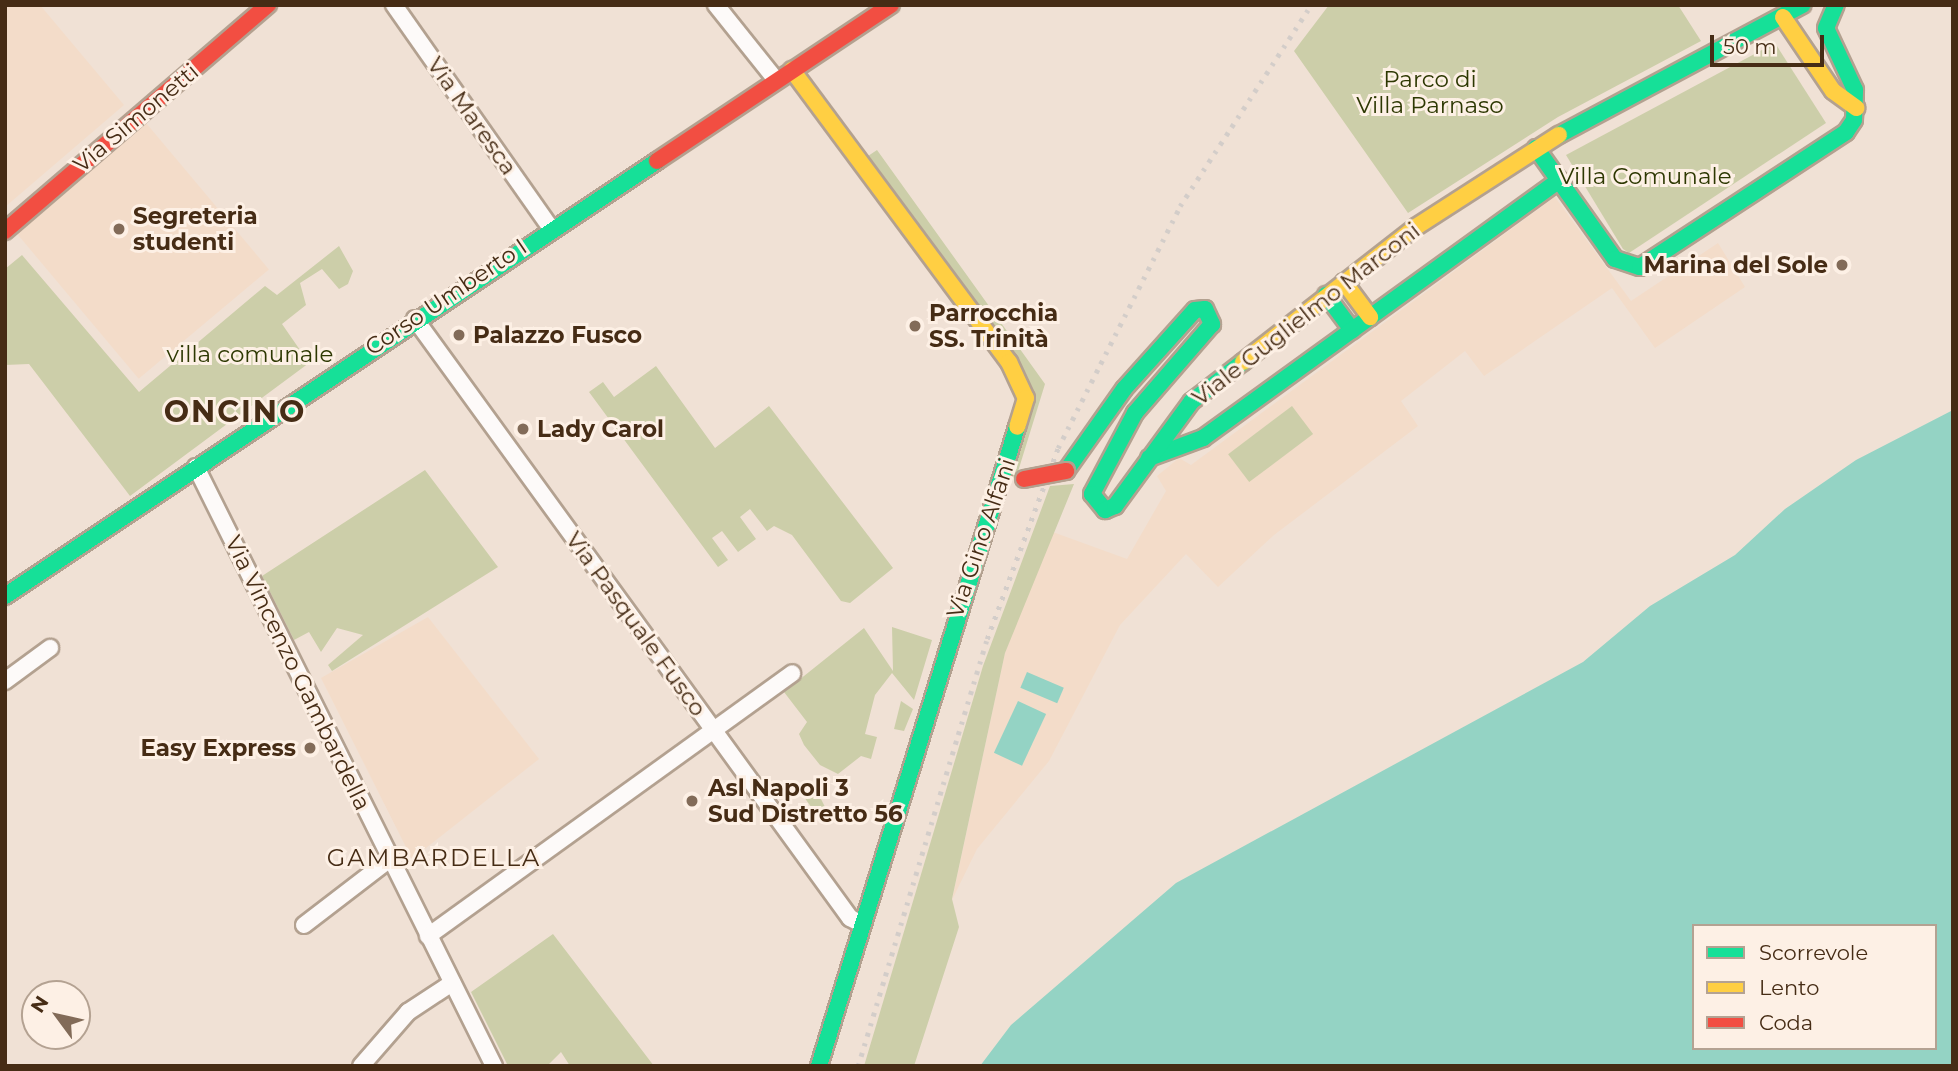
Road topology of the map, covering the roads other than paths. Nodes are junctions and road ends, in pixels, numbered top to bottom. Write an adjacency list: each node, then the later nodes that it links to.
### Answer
1 (268, 5): 14 (street, Via Simonetti)
2 (394, 5): 13 (street, Via Maresca)
3 (716, 5): 9 (street)
4 (891, 5): 8 (street, Corso Umberto I)
5 (1802, 5): 7 (street, Viale Guglielmo Marconi)
6 (1836, 5): 10 (street)
7 (1783, 18): 10 (street); 11 (street, Viale Guglielmo Marconi)
8 (792, 70): 9 (street, Corso Umberto I); 22 (street, Via Gino Alfani)
9 (776, 80): 13 (street, Corso Umberto I)
10 (1856, 108): 12 (street)
11 (1536, 148): 12 (street); 15 (street, Viale Guglielmo Marconi)
12 (1559, 180): 17 (street, Viale Guglielmo Marconi)
13 (550, 227): 18 (street, Corso Umberto I)
14 (5, 231)
15 (1344, 282): 16 (street, Viale Guglielmo Marconi); 17 (street)
16 (1326, 295): 19 (street); 20 (street, Viale Guglielmo Marconi)
17 (1370, 317): 19 (street, Viale Guglielmo Marconi)
18 (415, 318): 21 (street, Corso Umberto I); 27 (street, Via Pasquale Fusco)
19 (1352, 330): 20 (street, Viale Guglielmo Marconi)
20 (1149, 458): 22 (street, bridge)
21 (196, 467): 23 (street, Corso Umberto I); 28 (street, Via Vincenzo Gambardella)
22 (999, 476): 29 (street, Via Gino Alfani)
23 (5, 596)
24 (50, 648): 26 (street)
25 (792, 673): 27 (street)
26 (5, 681)
27 (712, 730): 29 (street, Via Pasquale Fusco); 31 (street)
28 (390, 859): 30 (street); 31 (street, Via Vincenzo Gambardella)
29 (862, 924): 35 (street, Via Gino Alfani)
30 (304, 925)
31 (428, 936): 32 (street, Via Vincenzo Gambardella)
32 (452, 983): 33 (street); 34 (street, Via Vincenzo Gambardella)
33 (361, 1066)
34 (494, 1066)
35 (820, 1066)

